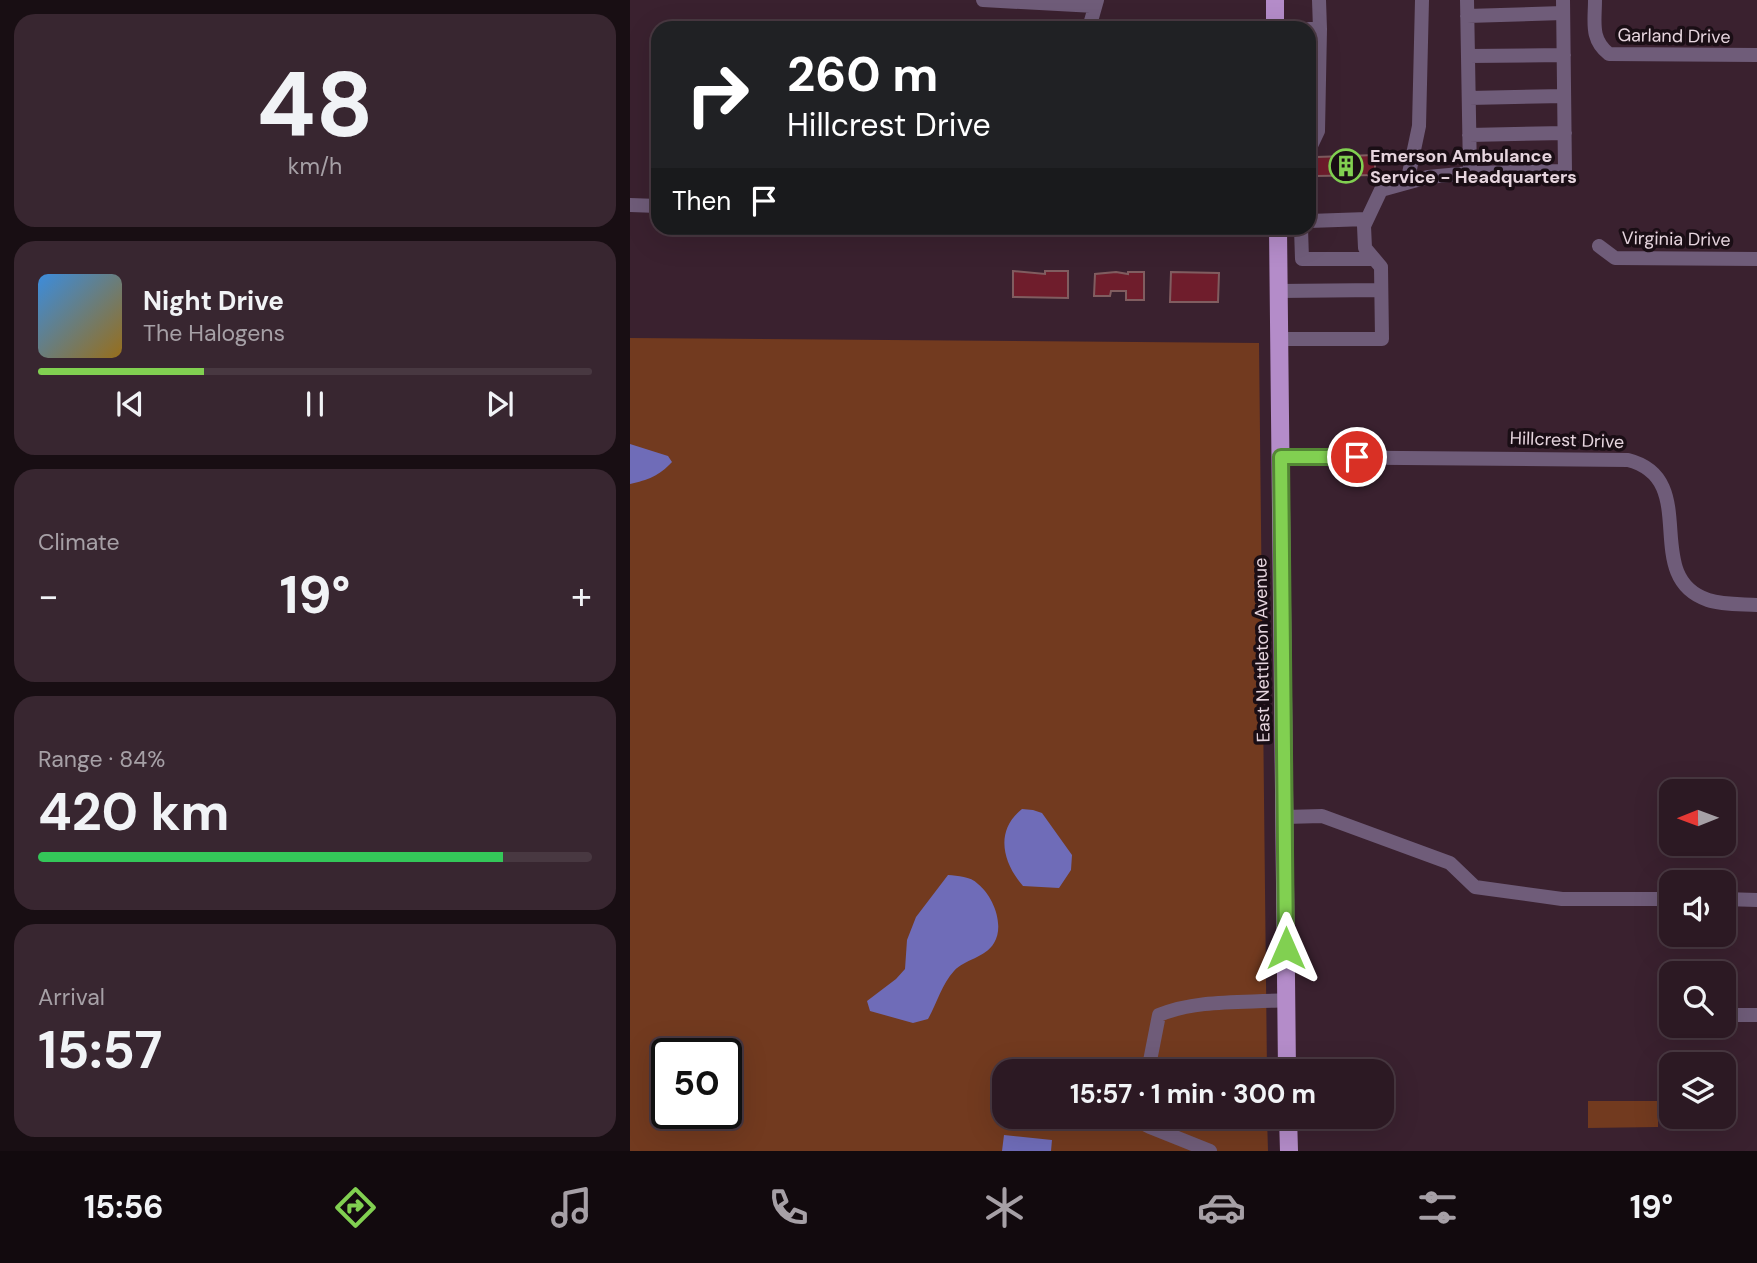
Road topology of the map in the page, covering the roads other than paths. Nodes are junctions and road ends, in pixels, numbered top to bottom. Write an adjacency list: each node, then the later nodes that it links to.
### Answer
1 (983, 0): 7 (street)
2 (1275, 0): 11 (main road)
3 (1319, 0): 12 (street)
4 (1422, 0): 23 (street)
5 (1467, 0): 9 (street)
6 (1595, 0): 14 (street, Garland Drive)
7 (1096, 3): 10 (street)
8 (1563, 6): 9 (street); 13 (street)
9 (1467, 16): 15 (street)
10 (1091, 21)
11 (1275, 21)
12 (1316, 22)
13 (1564, 55): 15 (street); 17 (street)
14 (1757, 55)
15 (1468, 56): 18 (street)
16 (1316, 63): 20 (street)
17 (1564, 96): 18 (street); 19 (street)
18 (1469, 98): 21 (street)
19 (1565, 133): 21 (street); 22 (street)
20 (1316, 135)
21 (1469, 135): 22 (street)
22 (1470, 173): 23 (street)
23 (1407, 183): 26 (street)
24 (630, 205): 25 (street)
25 (651, 206)
26 (1367, 219): 27 (street); 31 (street)
27 (1316, 225)
28 (1278, 235): 33 (main road, East Nettleton Avenue)
29 (1303, 235): 31 (street)
30 (1599, 246): 32 (street, Virginia Drive)
31 (1374, 259): 34 (street)
32 (1757, 259)
33 (1278, 290): 34 (street); 35 (main road, East Nettleton Avenue)
34 (1381, 290): 35 (street)
35 (1279, 339): 36 (main road, East Nettleton Avenue)
36 (1281, 457): 37 (street, Hillcrest Drive); 38 (main road, East Nettleton Avenue)
37 (1757, 605)
38 (1285, 817): 39 (street); 42 (main road, East Nettleton Avenue)
39 (1659, 899)
40 (1736, 900): 41 (street)
41 (1757, 900)
42 (1286, 1000): 45 (street); 46 (main road, East Nettleton Avenue)
43 (1736, 1015): 44 (street)
44 (1757, 1015)
45 (1150, 1059)
46 (1287, 1059)
47 (1155, 1129): 49 (street)
48 (1288, 1129): 50 (main road)
49 (1210, 1151)
50 (1289, 1151)

